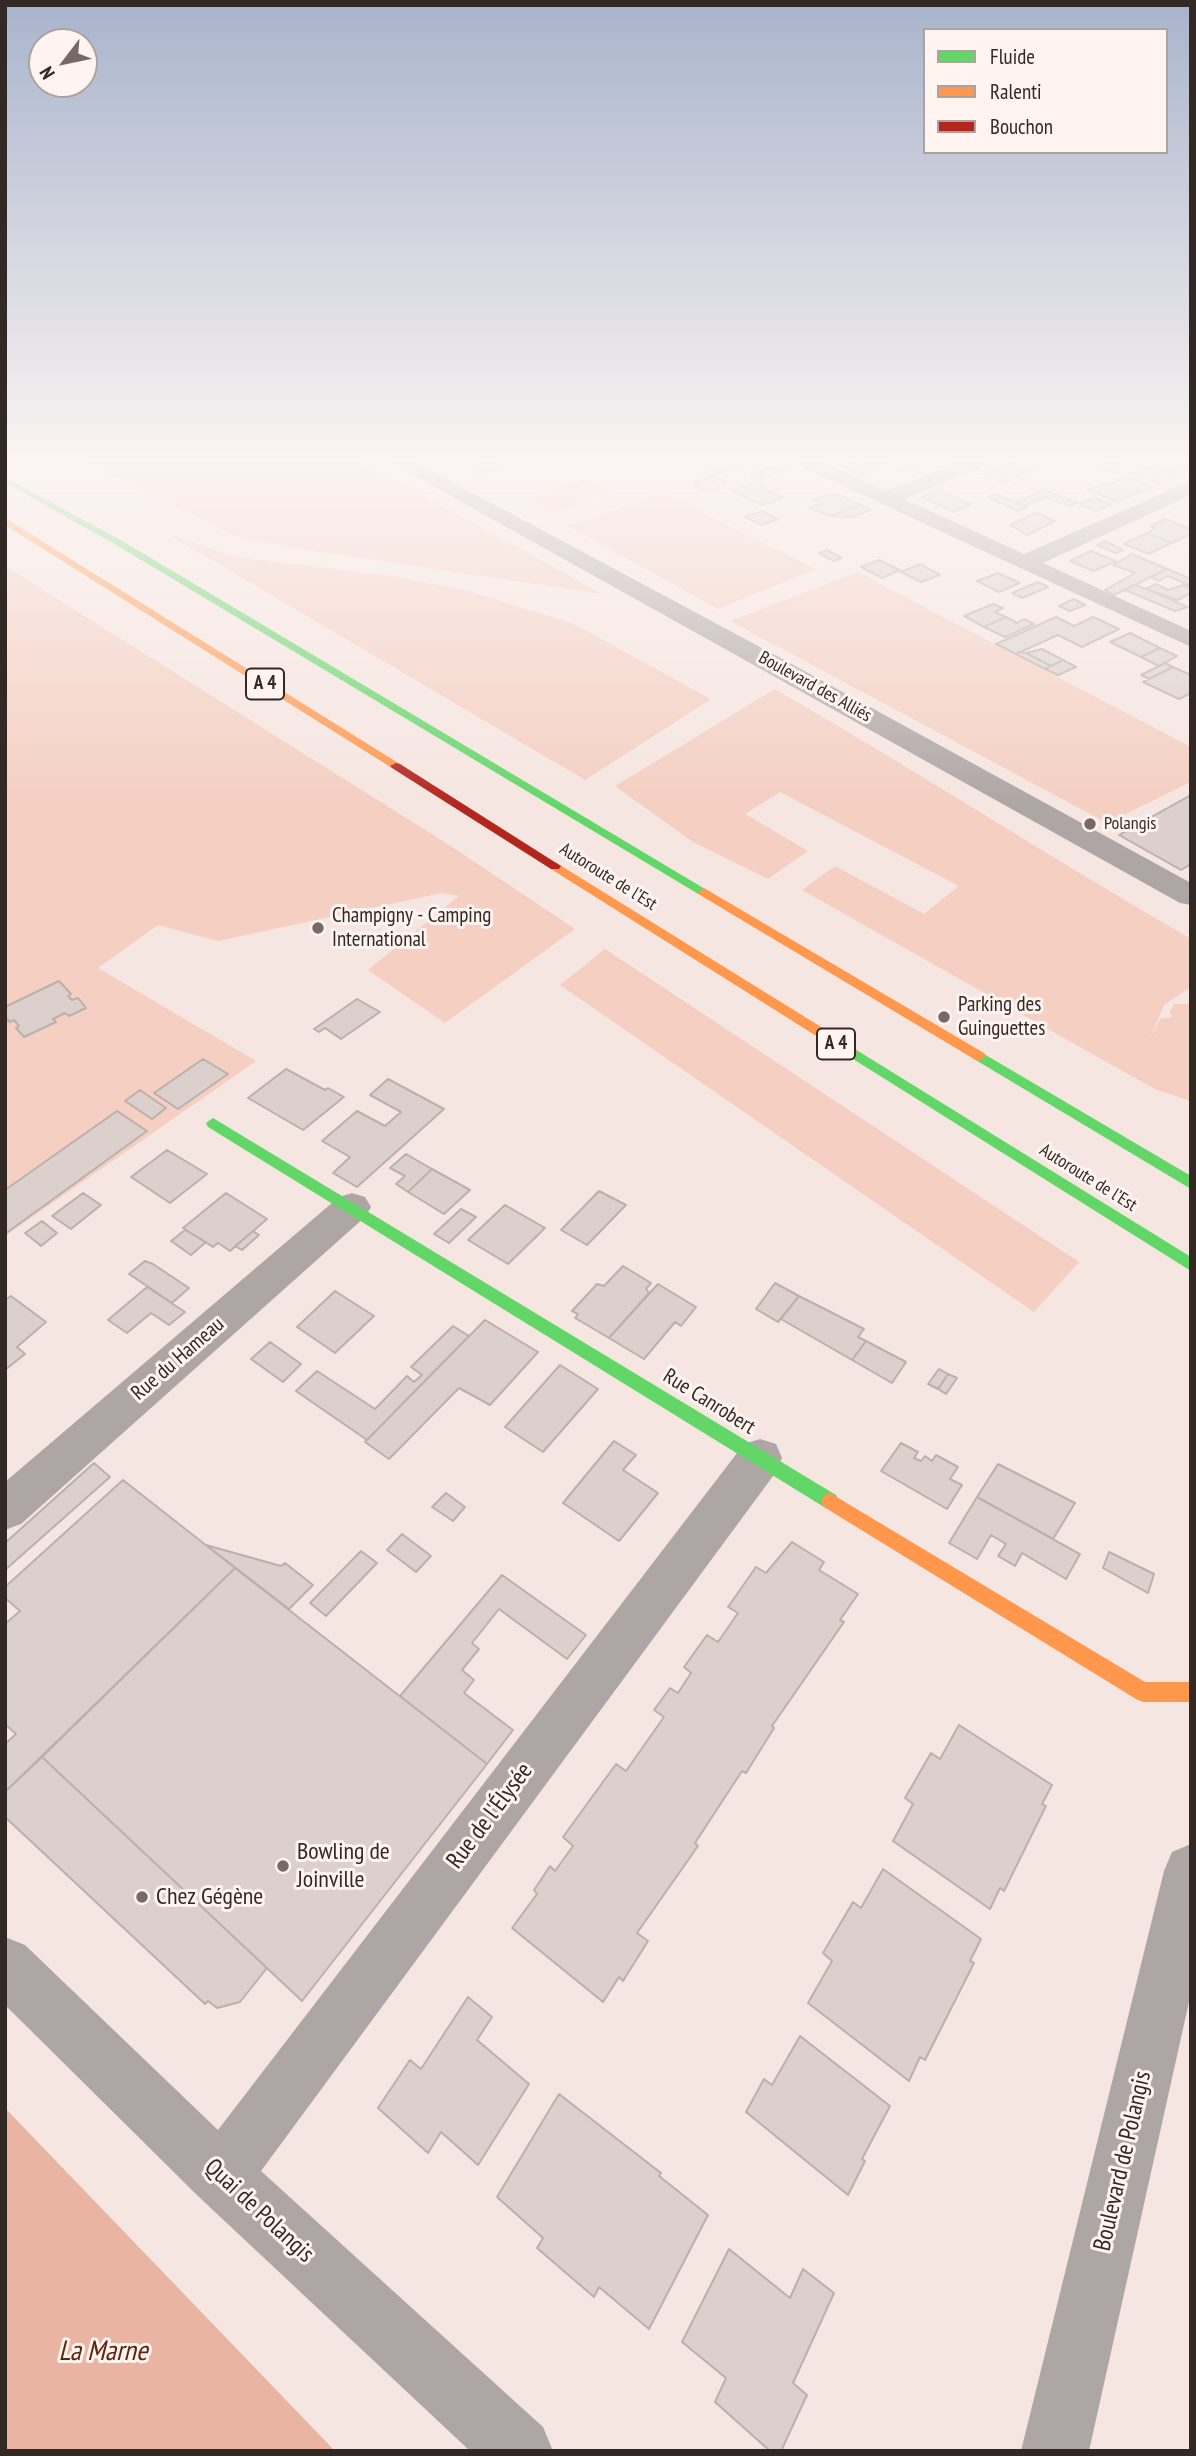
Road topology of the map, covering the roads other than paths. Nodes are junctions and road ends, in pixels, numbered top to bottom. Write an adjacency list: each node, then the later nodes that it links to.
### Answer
1 (94, 577): 10 (main road, Autoroute de l’Est / A 4)
2 (175, 577): 8 (main road, Autoroute de l’Est / A 4)
3 (611, 577): 6 (street, Boulevard des Alliés)
4 (1053, 577): 5 (street)
5 (1191, 640)
6 (1191, 897)
7 (213, 1123): 9 (main road, Rue Canrobert)
8 (1191, 1183)
9 (352, 1207): 11 (main road, Rue Canrobert); 12 (street, Rue du Hameau)
10 (1191, 1265)
11 (760, 1458): 13 (main road, Rue Canrobert); 16 (street, Rue de l'Élysée)
12 (5, 1510)
13 (1191, 1692)
14 (1191, 1871): 18 (street, Boulevard de Polangis)
15 (5, 1965): 16 (street, Quai de Polangis)
16 (220, 2175): 17 (street, Quai de Polangis)
17 (519, 2451)
18 (1055, 2451)

